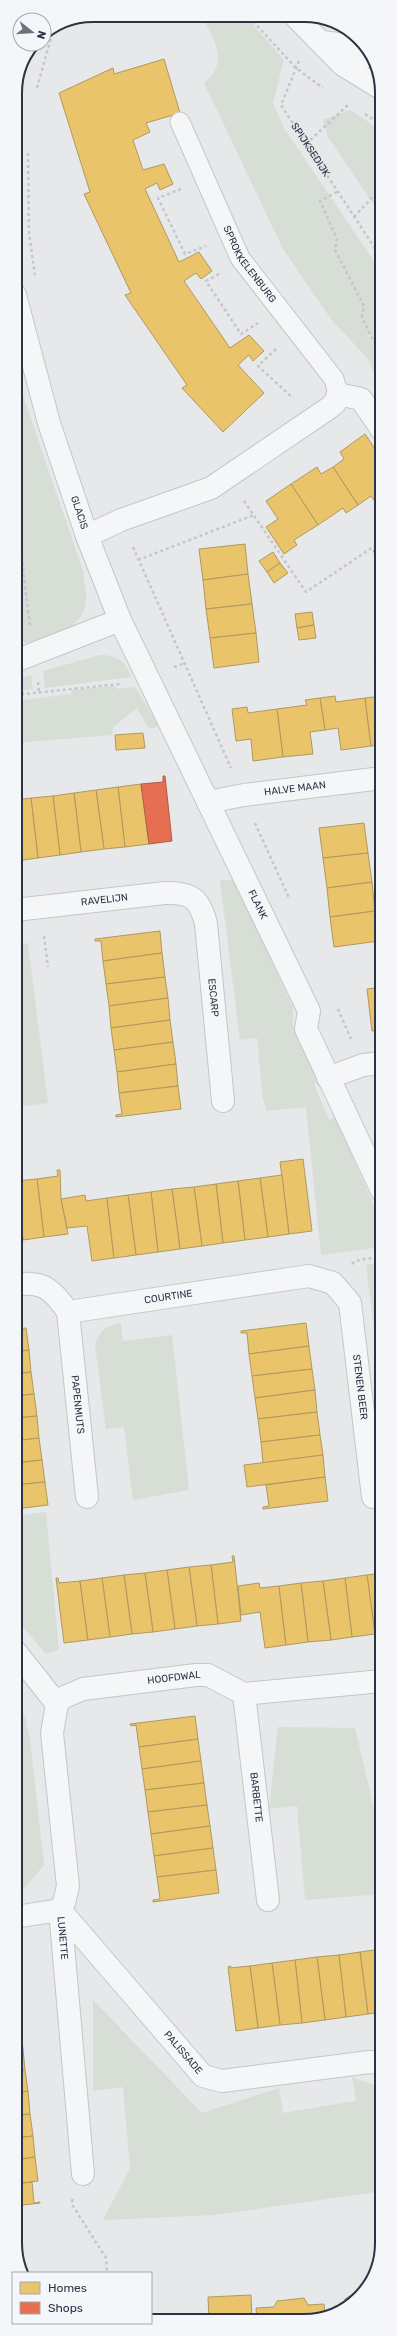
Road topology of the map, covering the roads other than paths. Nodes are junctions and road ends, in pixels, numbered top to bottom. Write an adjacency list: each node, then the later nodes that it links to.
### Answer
1 (309, 31): 2 (street); 3 (street)
2 (362, 53)
3 (375, 84)
4 (180, 122): 6 (lane, SPROKKELENBURG)
5 (22, 321): 8 (street, GLACIS)
6 (338, 394): 7 (street); 8 (street)
7 (375, 420)
8 (87, 536): 9 (street, GLACIS)
9 (120, 620): 10 (street); 12 (street, FLANK)
10 (22, 659)
11 (375, 779): 12 (street, HALVE MAAN)
12 (208, 802): 16 (street, FLANK)
13 (193, 898): 14 (street, RAVELIJN); 17 (street, ESCARP)
14 (22, 909)
15 (373, 1064): 16 (street)
16 (328, 1078): 18 (street, FLANK)
17 (223, 1101)
18 (375, 1176)
19 (333, 1283): 21 (street, COURTINE); 23 (street, STENEN BEER)
20 (22, 1285): 21 (street)
21 (68, 1312): 22 (street, PAPENMUTS)
22 (87, 1497)
23 (374, 1497)
24 (22, 1660): 27 (street)
25 (375, 1682): 26 (street)
26 (244, 1694): 27 (street, HOOFDWAL); 28 (street, BARBETTE)
27 (57, 1704): 29 (street, LUNETTE)
28 (268, 1900)
29 (60, 1910): 30 (street); 31 (street, PALISSADE); 32 (street, LUNETTE)
30 (22, 1916)
31 (375, 2062)
32 (82, 2174)

